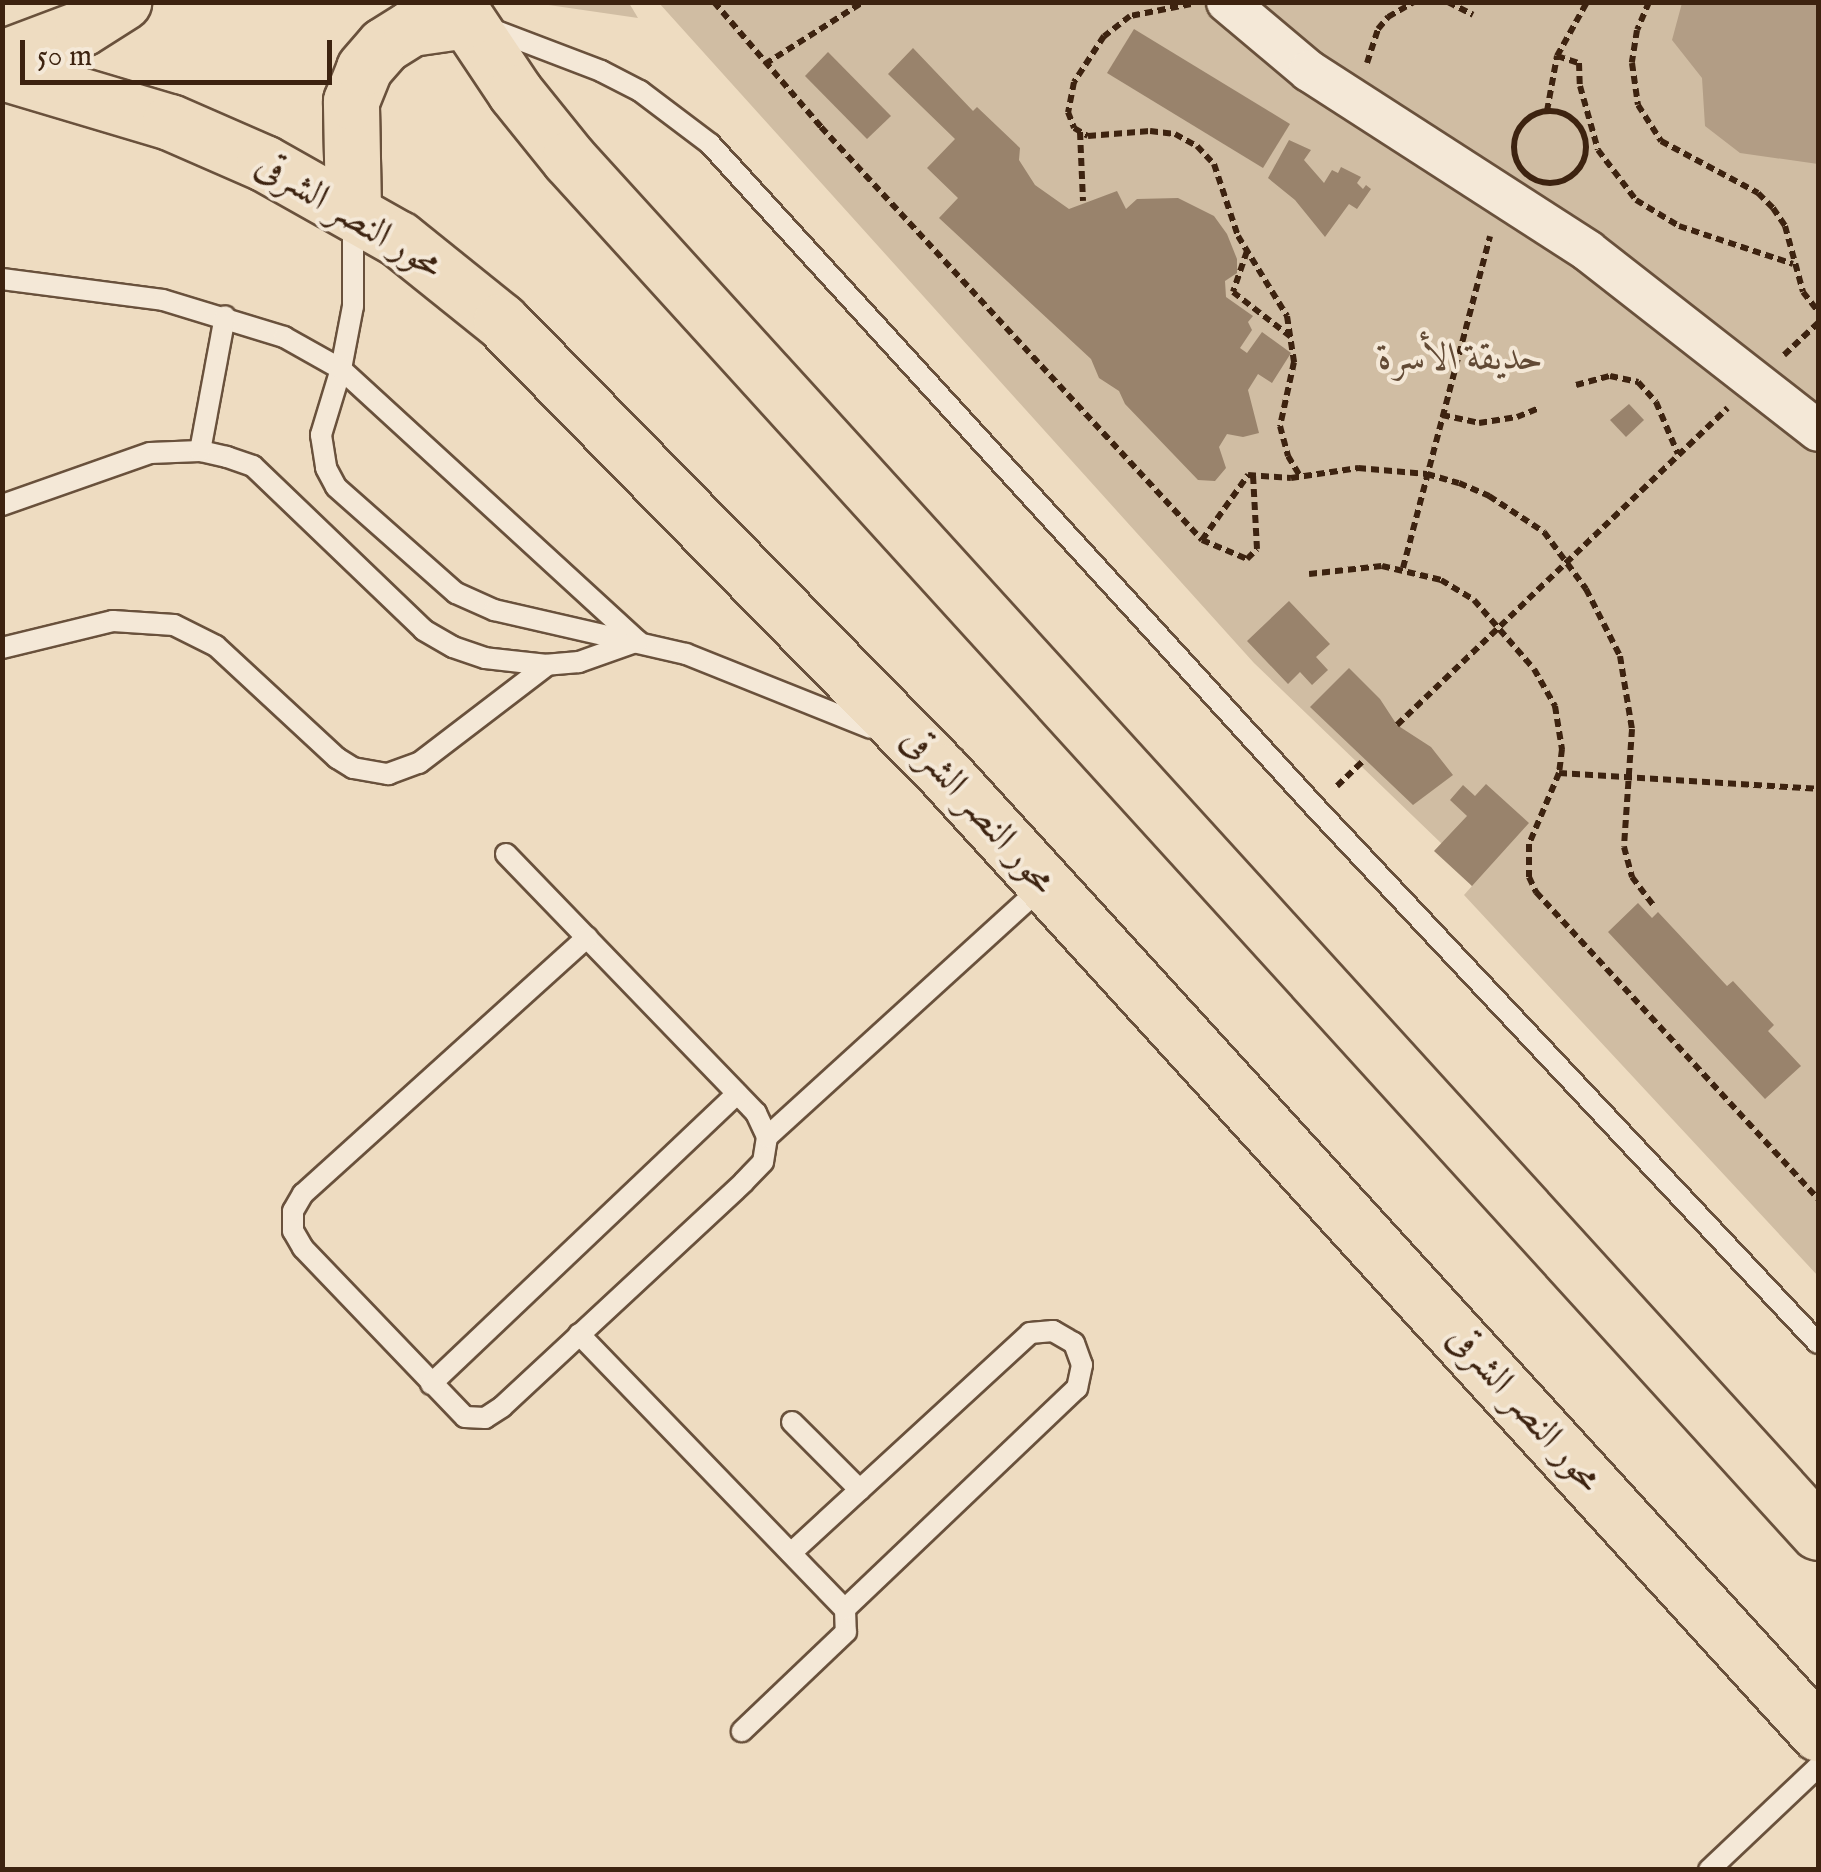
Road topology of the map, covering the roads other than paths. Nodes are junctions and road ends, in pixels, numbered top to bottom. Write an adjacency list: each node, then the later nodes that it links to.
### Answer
1 (123, 2): 4 (main road)
2 (1230, 5): 10 (street)
3 (460, 11): 6 (main road); 23 (lane); 27 (main road)
4 (2, 58)
5 (2, 72): 6 (main road, محور النصر الشرقى)
6 (353, 210): 9 (lane); 16 (main road, محور النصر الشرقى)
7 (2, 279): 8 (lane)
8 (224, 316): 9 (lane); 11 (lane)
9 (342, 368): 13 (lane); 13 (lane)
10 (1818, 431)
11 (200, 451): 12 (lane); 15 (lane)
12 (2, 505)
13 (638, 642): 15 (lane); 16 (lane)
14 (2, 648): 15 (lane)
15 (547, 666)
16 (943, 772): 18 (main road, محور النصر الشرقى)
17 (506, 854): 19 (lane)
18 (1043, 886): 21 (lane); 31 (main road, محور النصر الشرقى)
19 (587, 937): 20 (lane); 24 (lane)
20 (737, 1094): 21 (lane); 24 (lane)
21 (767, 1136): 22 (lane)
22 (579, 1334): 24 (lane); 28 (lane)
23 (1818, 1343)
24 (431, 1384)
25 (792, 1422): 26 (lane)
26 (860, 1490): 28 (lane); 29 (lane)
27 (1818, 1532)
28 (791, 1553): 29 (lane)
29 (844, 1609): 30 (lane)
30 (742, 1731)
31 (1818, 1733)
32 (1818, 1767): 33 (lane)
33 (1709, 1870)

